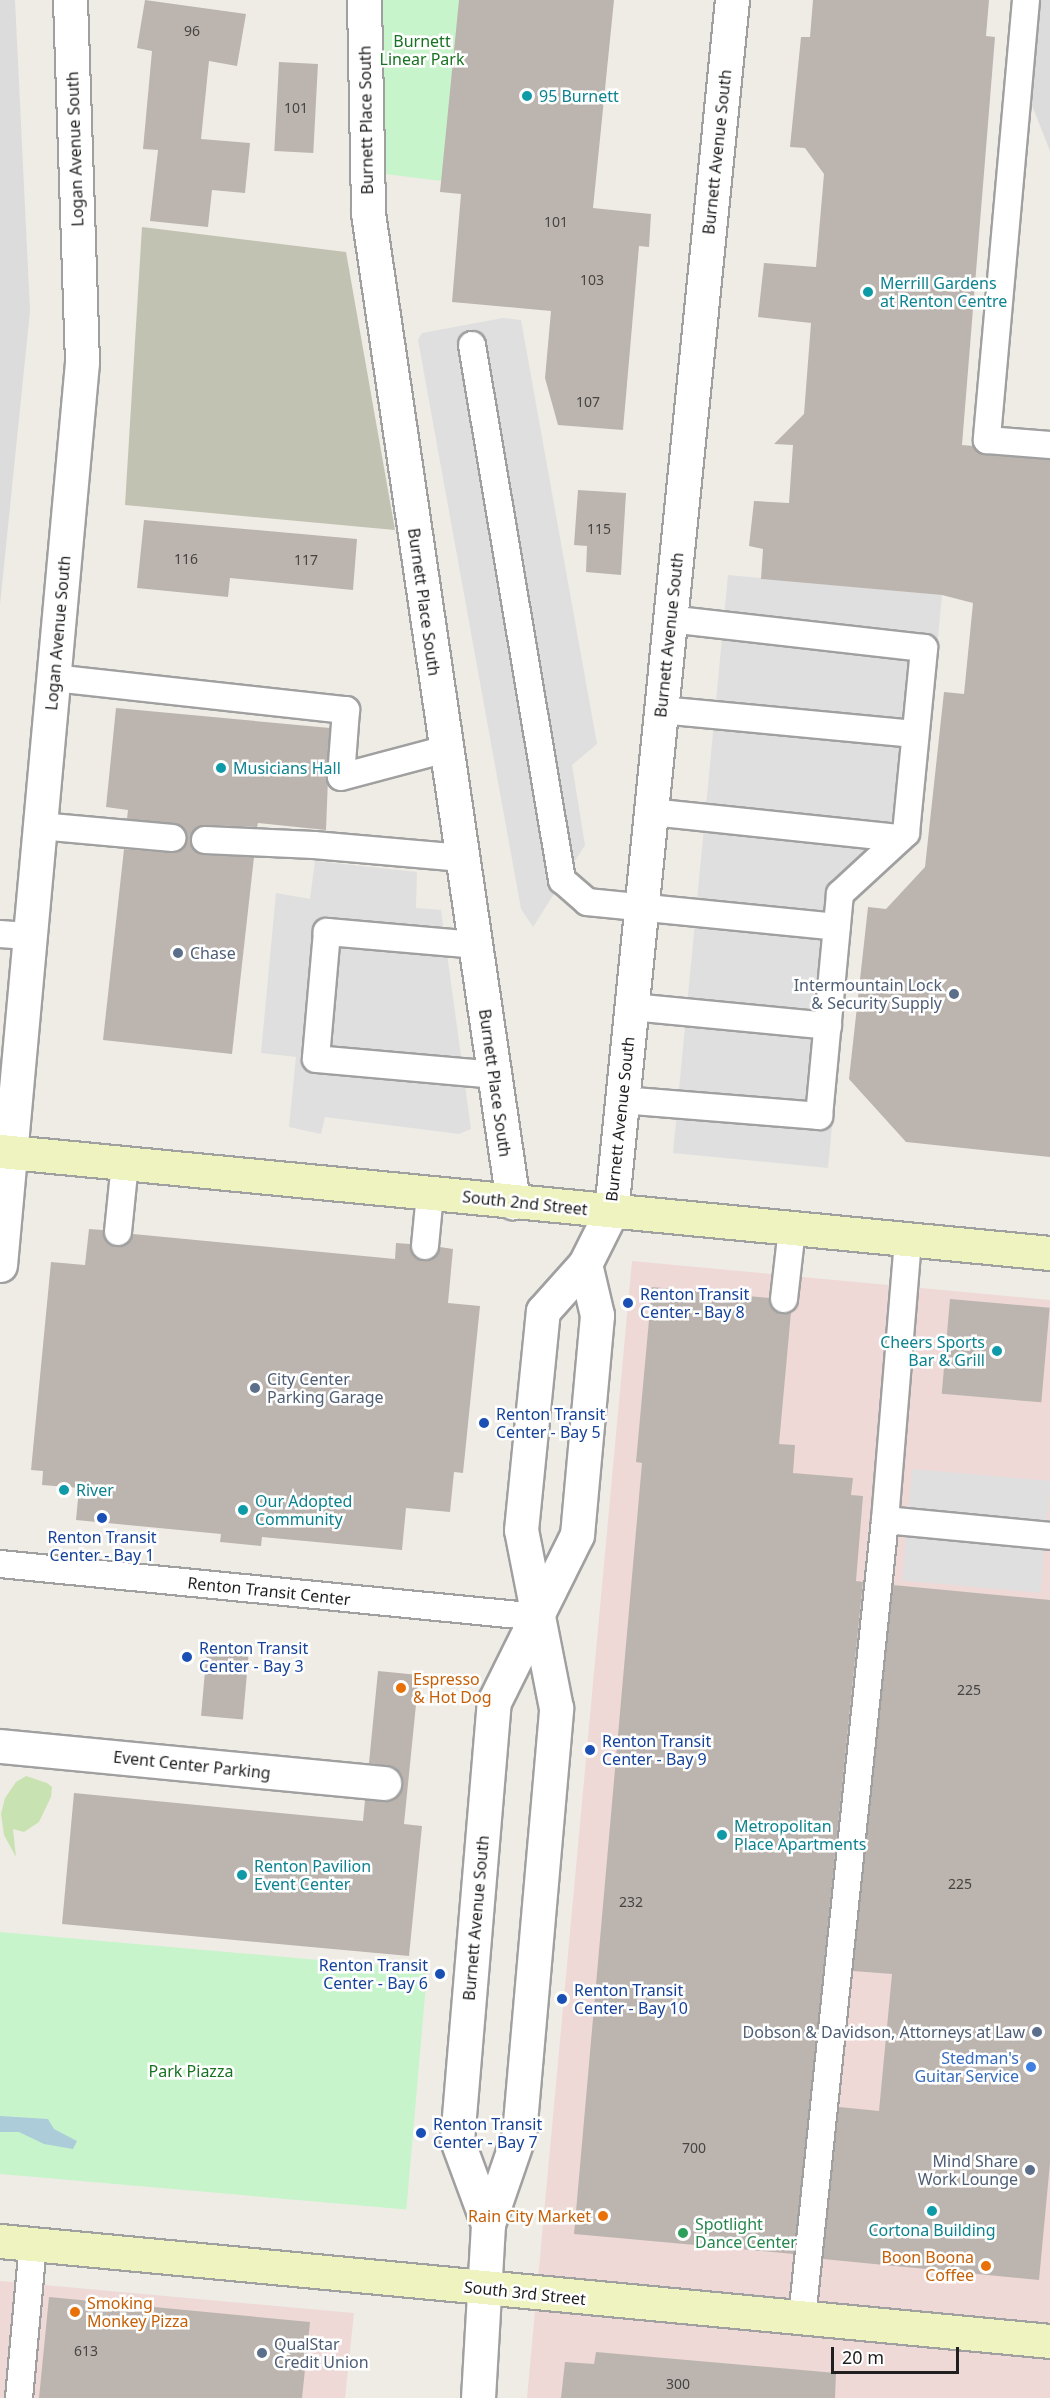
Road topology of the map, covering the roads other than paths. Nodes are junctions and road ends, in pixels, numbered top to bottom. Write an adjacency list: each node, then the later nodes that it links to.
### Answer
1 (70, 0): 8 (street, Logan Avenue South)
2 (364, 0): 11 (street, Burnett Place South)
3 (732, 0): 7 (street, Burnett Avenue South)
4 (1026, 0): 6 (lane)
5 (472, 345): 18 (lane)
6 (1050, 445)
7 (670, 620): 9 (street, Burnett Avenue South); 10 (lane)
8 (54, 678): 11 (lane); 13 (street, Logan Avenue South)
9 (661, 710): 10 (lane); 12 (street, Burnett Avenue South)
10 (915, 734): 15 (lane)
11 (446, 749): 17 (street, Burnett Place South)
12 (651, 812): 15 (lane); 18 (street, Burnett Avenue South)
13 (40, 826): 14 (lane); 20 (street, Logan Avenue South)
14 (172, 838)
15 (900, 838): 19 (lane)
16 (205, 840): 17 (lane)
17 (462, 858): 21 (street, Burnett Place South)
18 (642, 908): 19 (lane); 22 (street, Burnett Avenue South)
19 (837, 927): 23 (lane)
20 (15, 935): 26 (street, Logan Avenue South)
21 (476, 945): 24 (street, Burnett Place South); 24 (lane)
22 (632, 1007): 23 (lane); 25 (street, Burnett Avenue South)
23 (828, 1026): 25 (lane)
24 (494, 1075): 29 (street, Burnett Place South)
25 (622, 1100): 30 (street, Burnett Avenue South)
26 (5, 1151): 27 (main road, South 2nd Street); 36 (street, Logan Avenue South)
27 (125, 1163): 28 (main road, South 2nd Street); 32 (lane)
28 (430, 1194): 29 (main road, South 2nd Street); 34 (lane)
29 (513, 1202): 30 (main road, South 2nd Street)
30 (611, 1212): 31 (main road, South 2nd Street); 37 (street, Burnett Avenue South)
31 (792, 1229): 33 (main road, South 2nd Street); 38 (lane)
32 (118, 1232)
33 (908, 1240): 35 (main road, South 2nd Street); 39 (lane)
34 (425, 1246)
35 (1050, 1253)
36 (0, 1256)
37 (585, 1264): 42 (street, Burnett Avenue South); 42 (street, Burnett Avenue South)
38 (784, 1299)
39 (885, 1520): 40 (lane); 49 (lane)
40 (1050, 1536)
41 (0, 1564): 42 (lane, Renton Transit Center)
42 (539, 1617): 45 (street, Burnett Avenue South); 45 (street, Burnett Avenue South)
43 (0, 1746): 44 (street, Event Center Parking)
44 (384, 1783)
45 (488, 2224): 48 (street, Burnett Avenue South)
46 (0, 2241): 47 (main road, South 3rd Street)
47 (33, 2244): 48 (main road, South 3rd Street); 51 (lane)
48 (486, 2289): 49 (main road, South 3rd Street); 52 (street, Burnett Avenue South)
49 (802, 2318): 50 (main road, South 3rd Street)
50 (1050, 2341)
51 (19, 2398)
52 (478, 2398)

